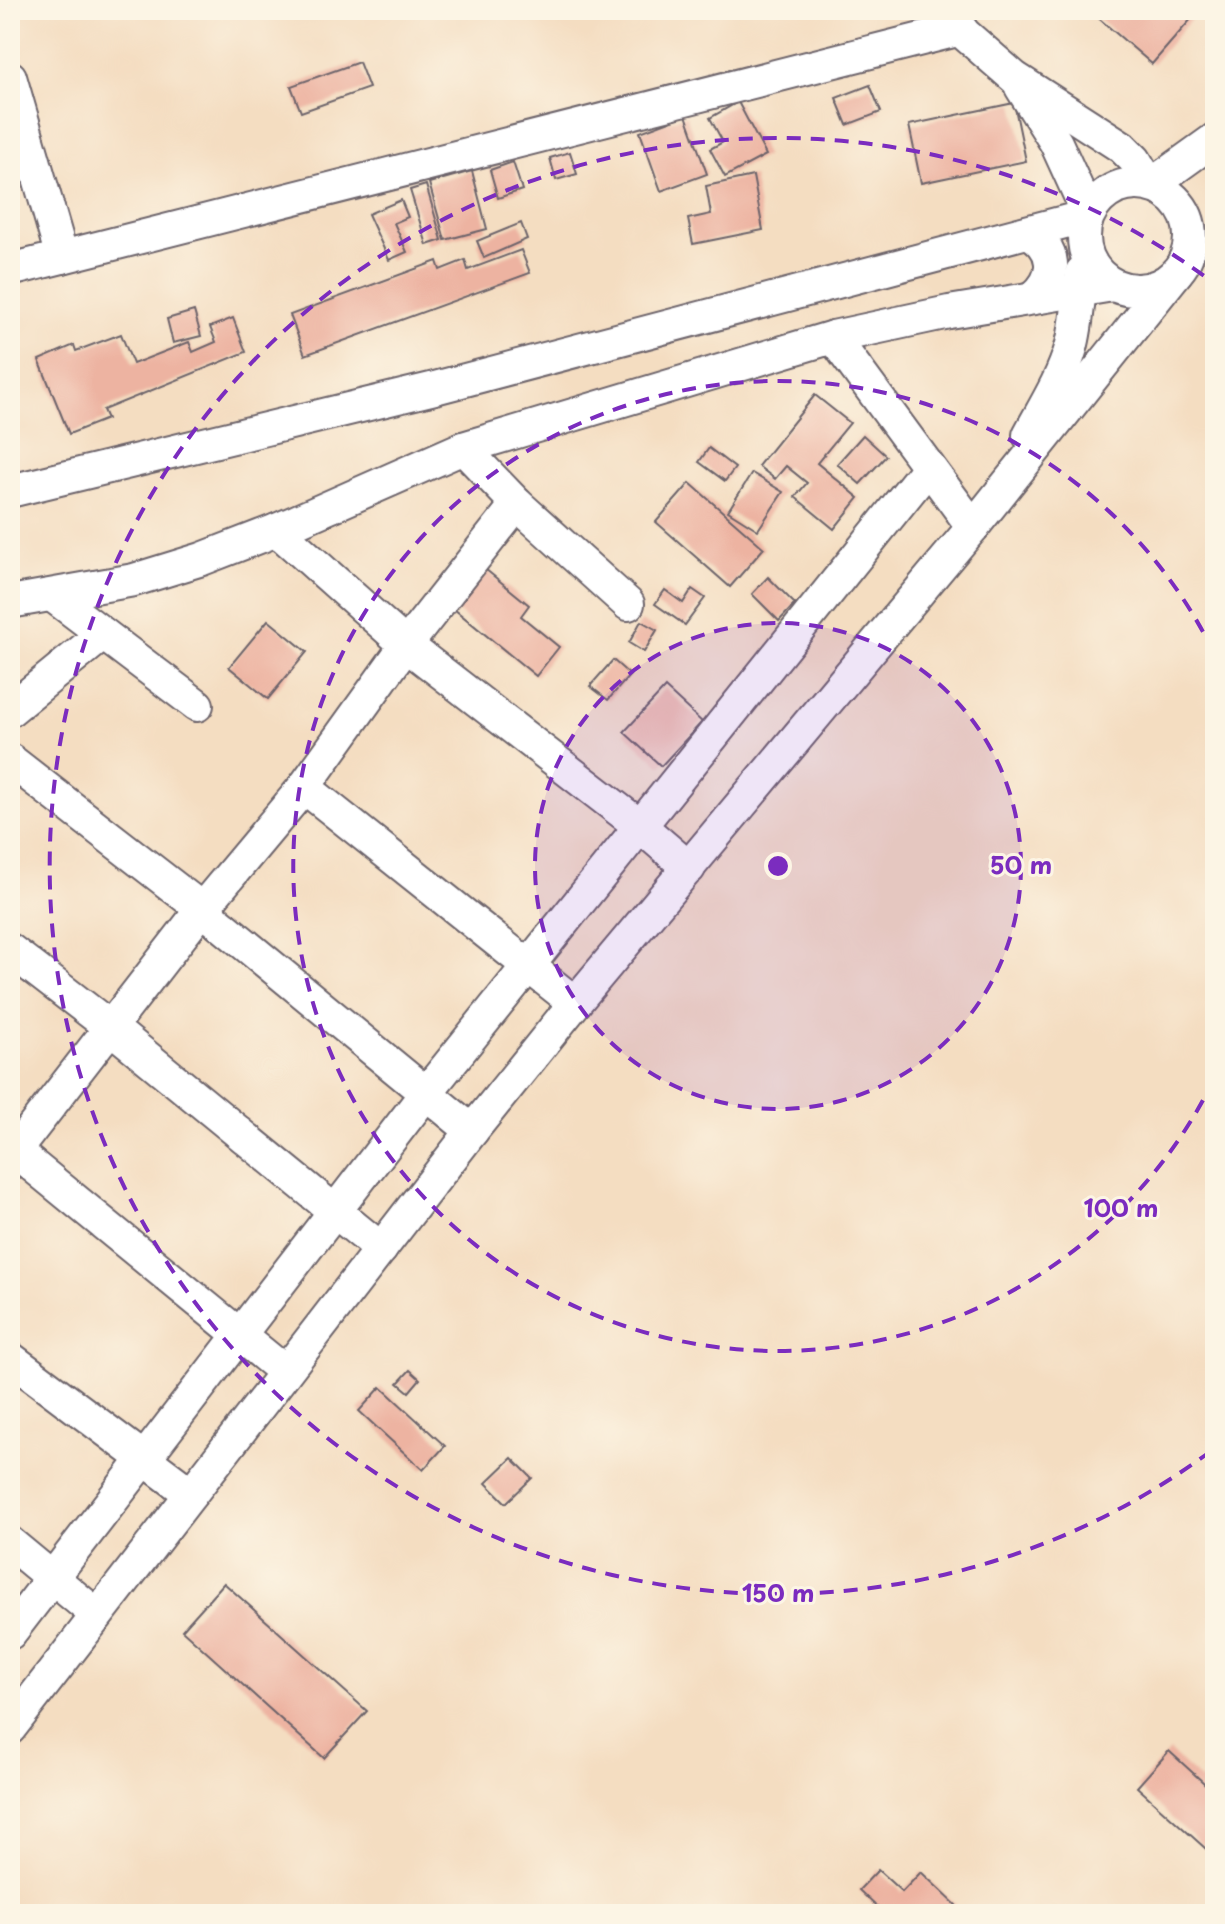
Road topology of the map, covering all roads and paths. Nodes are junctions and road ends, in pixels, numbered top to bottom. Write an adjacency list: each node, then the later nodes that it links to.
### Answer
1 (949, 20): 3 (street); 10 (street)
2 (10, 77): 10 (street)
3 (1015, 78): 5 (street); 6 (street)
4 (1215, 139): 5 (street)
5 (1150, 185): 6 (street); 11 (street)
6 (1088, 215): 8 (street); 9 (street)
7 (1215, 220): 11 (street)
8 (1028, 232): 15 (street); 19 (street)
9 (1085, 252): 13 (street); 14 (street)
10 (62, 257): 12 (street)
11 (1179, 269): 13 (street); 21 (street)
12 (10, 270)
13 (1113, 285): 14 (street)
14 (1079, 290): 15 (street); 21 (street)
15 (1034, 297): 16 (street)
16 (833, 337): 17 (street); 18 (street)
17 (463, 448): 20 (street); 22 (street)
18 (927, 469): 21 (street); 32 (street)
19 (10, 491)
20 (517, 504): 25 (street); 27 (street)
21 (982, 516): 33 (street)
22 (277, 530): 23 (street); 27 (street)
23 (53, 596): 24 (street); 26 (street)
24 (10, 602)
25 (628, 604)
26 (103, 634): 28 (street); 29 (street)
27 (406, 645): 31 (street); 32 (street)
28 (197, 705)
29 (10, 710)
30 (10, 760): 34 (street)
31 (304, 787): 34 (street); 36 (street)
32 (640, 826): 33 (street); 36 (street)
33 (689, 868): 37 (street)
34 (202, 909): 38 (street); 39 (street)
35 (10, 950): 38 (street)
36 (528, 965): 37 (street); 39 (street)
37 (575, 1003): 40 (street)
38 (110, 1027): 41 (street); 42 (street)
39 (426, 1093): 40 (street); 42 (street)
40 (472, 1131): 43 (street)
41 (12, 1152): 44 (street)
42 (333, 1211): 43 (street); 44 (street)
43 (381, 1249): 46 (street)
44 (240, 1335): 46 (street); 47 (street)
45 (10, 1358): 47 (street)
46 (285, 1372): 48 (street)
47 (146, 1459): 48 (street); 50 (street)
48 (191, 1494): 51 (street)
49 (10, 1543): 50 (street)
50 (53, 1578): 51 (street); 52 (street)
51 (97, 1615): 53 (street)
52 (10, 1633)
53 (10, 1728)

